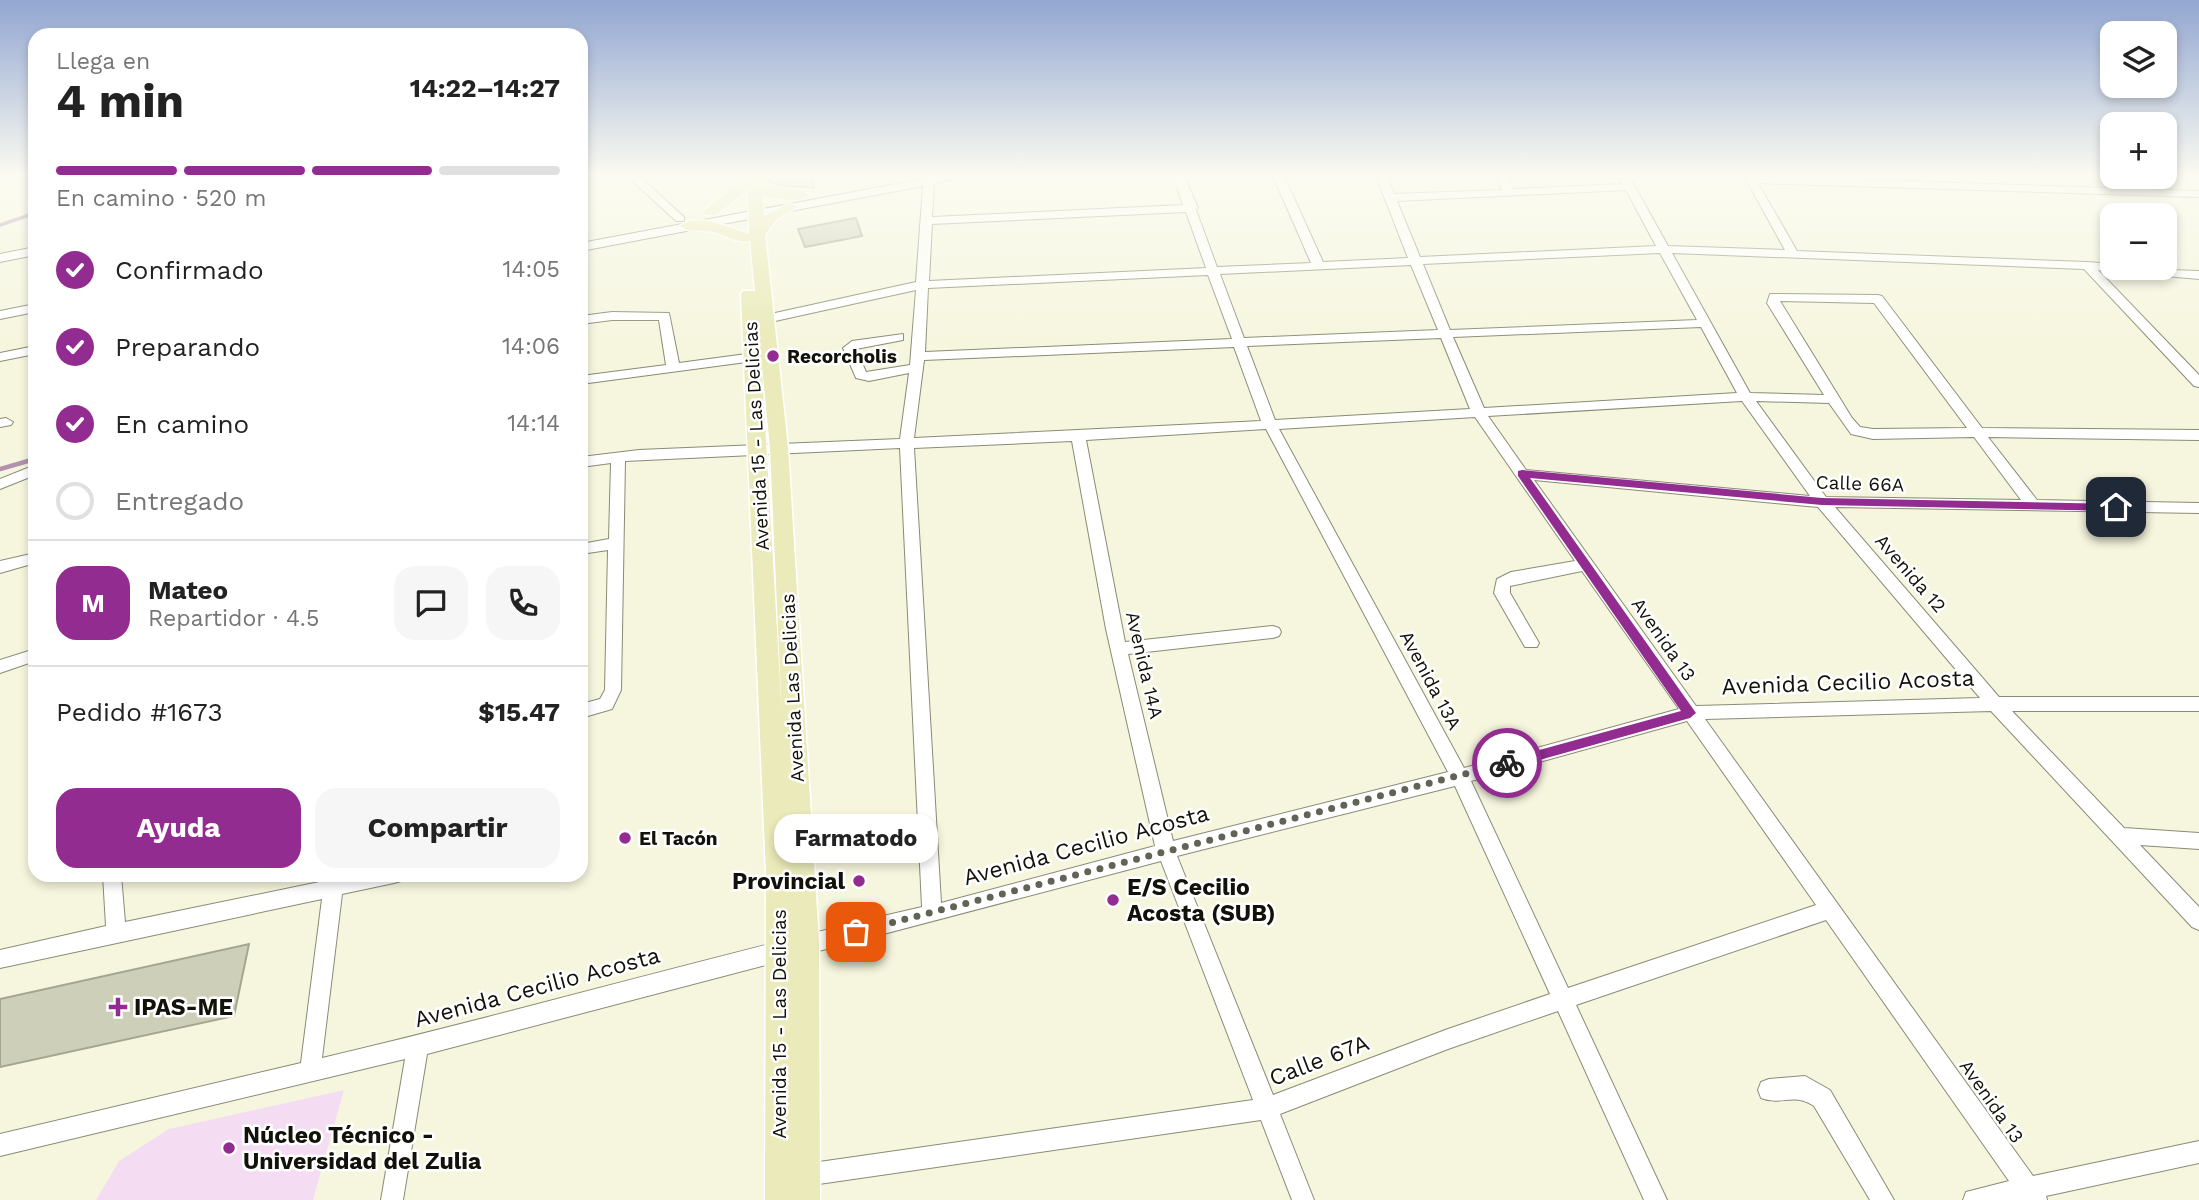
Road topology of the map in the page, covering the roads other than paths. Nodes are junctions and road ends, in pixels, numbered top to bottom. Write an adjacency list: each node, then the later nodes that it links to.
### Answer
1 (620, 232): 12 (street)
2 (643, 232): 14 (street)
3 (730, 232): 13 (main road)
4 (751, 232): 13 (main road, Avenida 15 - Las Delicias)
5 (756, 232): 13 (main road)
6 (925, 232): 24 (street)
7 (1200, 232): 22 (street, Avenida 13A)
8 (1303, 232): 20 (street)
9 (1405, 232): 19 (street, Avenida 13)
10 (1654, 232): 15 (street, Avenida 12)
11 (1780, 232): 17 (street)
12 (588, 237)
13 (751, 237): 28 (main road, Avenida Las Delicias); 37 (main road, Avenida 15 - Las Delicias)
14 (588, 245)
15 (1663, 249): 17 (street); 19 (street); 29 (street, Avenida 12)
16 (28, 252): 18 (street)
17 (1792, 253): 21 (street)
18 (0, 258)
19 (1418, 261): 20 (street); 30 (street, Avenida 13)
20 (1318, 265): 22 (street)
21 (2087, 266): 23 (street); 41 (street)
22 (1212, 271): 24 (street); 33 (street, Avenida 13A)
23 (2199, 275)
24 (921, 285): 28 (street); 38 (street)
25 (28, 309): 26 (street)
26 (0, 315)
27 (588, 319): 39 (street)
28 (765, 319): 50 (main road, Avenida Las Delicias)
29 (1706, 324): 30 (street); 42 (street, Avenida 12)
30 (1444, 335): 33 (street); 44 (street, Avenida 13)
31 (899, 337): 38 (street)
32 (28, 342): 34 (street)
33 (1239, 344): 38 (street); 45 (street, Avenida 13A)
34 (0, 348)
35 (28, 351): 36 (street)
36 (0, 357)
37 (754, 357): 39 (street); 51 (main road, Avenida 15 - Las Delicias)
38 (917, 362): 49 (street)
39 (673, 368): 40 (street)
40 (588, 378)
41 (2199, 383)
42 (1746, 397): 43 (street); 44 (street); 59 (street, Avenida 12)
43 (1834, 399): 46 (street); 46 (street)
44 (1480, 415): 45 (street); 56 (street, Avenida 13)
45 (1269, 423): 48 (street); 76 (street, Avenida 13A)
46 (1979, 432): 47 (street); 60 (street)
47 (2199, 435)
48 (1078, 436): 49 (street); 69 (street, Avenida 14A)
49 (907, 442): 50 (street); 84 (street)
50 (779, 448): 51 (street); 87 (main road, Avenida Las Delicias)
51 (755, 449): 52 (street); 88 (main road, Avenida 15 - Las Delicias)
52 (618, 457): 53 (street); 62 (street)
53 (588, 461)
54 (28, 471): 57 (street)
55 (28, 471): 58 (street)
56 (1522, 474): 59 (street, Calle 66A); 65 (street, Avenida 13)
57 (0, 478)
58 (0, 484)
59 (1822, 502): 60 (street, Calle 66A); 72 (street, Avenida 12)
60 (2032, 506): 61 (street, Calle 66A)
61 (2199, 508)
62 (616, 542): 63 (street); 74 (street)
63 (588, 548)
64 (28, 560): 66 (street)
65 (1586, 565): 68 (street); 75 (street, Avenida 13)
66 (0, 567)
67 (1273, 632): 69 (street)
68 (1531, 643)
69 (1119, 649): 79 (street, Avenida 14A)
70 (28, 657): 71 (street)
71 (0, 667)
72 (1995, 704): 73 (street, Avenida Cecilio Acosta); 75 (street, Avenida Cecilio Acosta); 77 (street, Avenida 12)
73 (2199, 704)
74 (588, 709)
75 (1690, 713): 76 (street, Avenida Cecilio Acosta); 83 (street, Avenida 13)
76 (1460, 777): 79 (street, Avenida Cecilio Acosta); 90 (street, Avenida 13A)
77 (2119, 836): 78 (street); 85 (street, Avenida 12)
78 (2199, 841)
79 (1166, 851): 84 (street, Avenida Cecilio Acosta); 94 (street, Avenida 14A)
80 (112, 882): 86 (street)
81 (361, 882): 82 (street)
82 (333, 888): 86 (street); 92 (street)
83 (1832, 909): 90 (street, Calle 67A); 98 (street, Avenida 13)
84 (932, 914): 87 (street, Avenida Cecilio Acosta)
85 (2199, 921)
86 (116, 933): 89 (street)
87 (806, 943): 88 (street, Avenida Cecilio Acosta); 97 (main road, Avenida Las Delicias)
88 (778, 952): 91 (street, Avenida Cecilio Acosta); 100 (main road, Avenida 15 - Las Delicias)
89 (0, 960)
90 (1565, 998): 94 (street, Calle 67A); 103 (street, Avenida 13A)
91 (418, 1046): 92 (street, Avenida Cecilio Acosta); 99 (street)
92 (310, 1072): 95 (street, Avenida Cecilio Acosta)
93 (1769, 1090): 104 (street)
94 (1265, 1109): 97 (street, Calle 67A); 102 (street, Avenida 14A)
95 (0, 1145)
96 (2199, 1152): 98 (street)
97 (805, 1175): 101 (main road, Avenida Las Delicias)
98 (2033, 1195): 105 (street)
99 (392, 1200)
100 (780, 1200)
101 (805, 1200)
102 (1303, 1200)
103 (1656, 1200)
104 (1883, 1200)
105 (1974, 1200)

